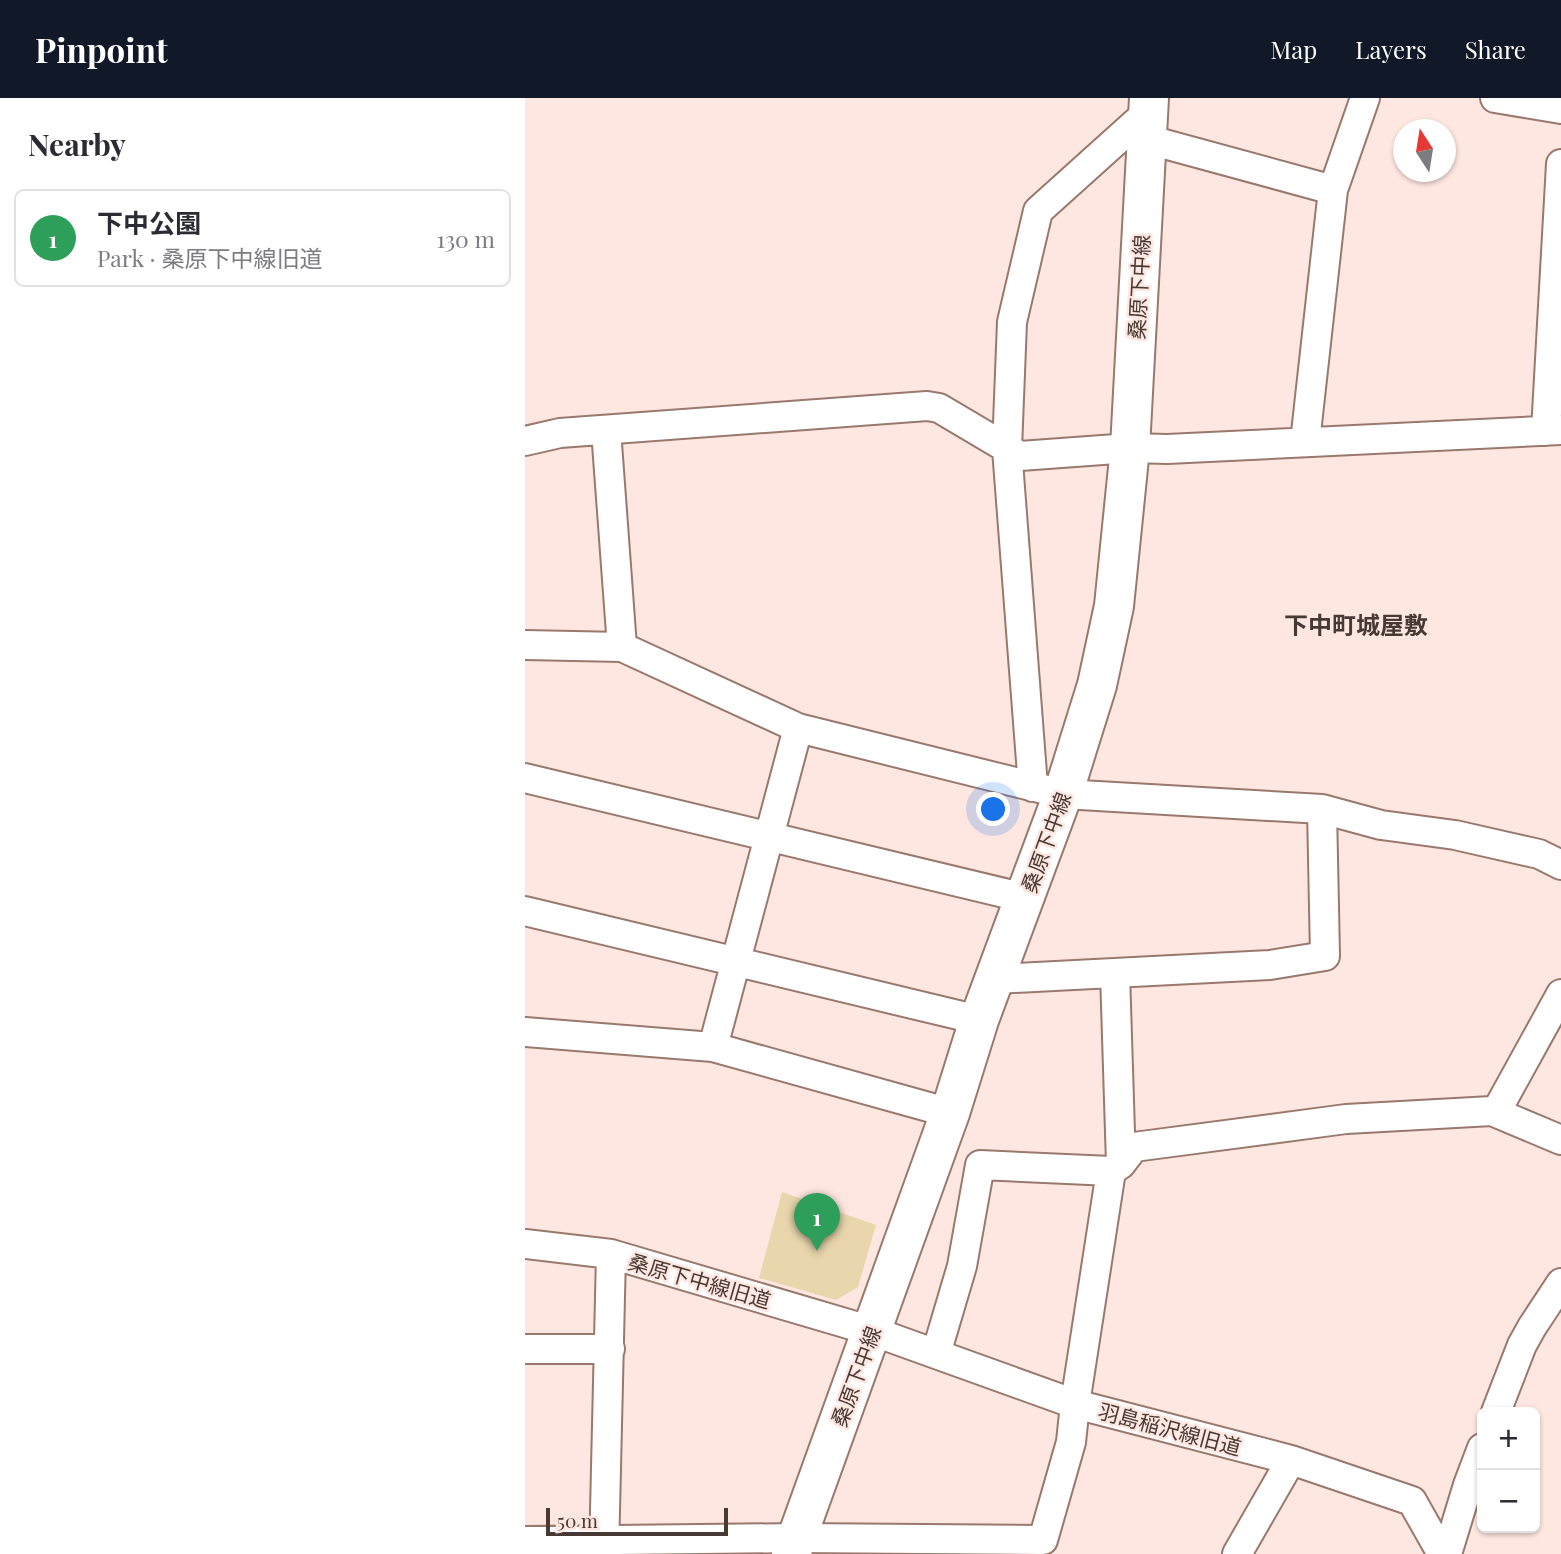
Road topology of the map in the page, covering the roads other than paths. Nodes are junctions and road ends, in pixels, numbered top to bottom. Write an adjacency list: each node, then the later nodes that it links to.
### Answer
1 (1365, 98): 6 (street)
2 (1496, 98): 3 (street)
3 (1561, 110)
4 (1147, 117): 6 (street); 11 (main road, 桑原下中線); 12 (street)
5 (1561, 164): 8 (street)
6 (1333, 190): 10 (street)
7 (606, 430): 9 (street); 12 (street); 14 (street)
8 (1554, 430): 10 (street)
9 (525, 441)
10 (1305, 442): 11 (street)
11 (1130, 447): 12 (street); 17 (main road, 桑原下中線)
12 (1007, 449): 17 (street)
13 (525, 645): 14 (street)
14 (622, 647): 15 (street)
15 (798, 728): 17 (street); 19 (street)
16 (525, 778): 19 (street)
17 (1048, 790): 18 (street); 21 (main road, 桑原下中線)
18 (1322, 809): 20 (street); 24 (street)
19 (769, 837): 21 (street); 23 (street)
20 (1561, 866)
21 (1025, 898): 25 (main road, 桑原下中線)
22 (525, 911): 23 (street)
23 (736, 961): 27 (street); 29 (street)
24 (1115, 973): 25 (street); 33 (street)
25 (995, 979): 27 (main road, 桑原下中線)
26 (1561, 994): 30 (street)
27 (979, 1020): 31 (main road, 桑原下中線)
28 (525, 1032): 29 (street)
29 (713, 1046): 31 (street)
30 (1496, 1112): 32 (street); 33 (street)
31 (950, 1113): 37 (main road, 桑原下中線)
32 (1561, 1140)
33 (1116, 1168): 40 (street); 41 (street)
34 (525, 1244): 35 (street, 桑原下中線旧道)
35 (611, 1254): 37 (street, 桑原下中線旧道); 39 (street)
36 (1561, 1283): 42 (street)
37 (872, 1331): 40 (street, 羽島稲沢線旧道); 46 (main road, 桑原下中線)
38 (525, 1349): 39 (street)
39 (610, 1349): 47 (street)
40 (936, 1354): 41 (street, 羽島稲沢線旧道)
41 (1075, 1404): 43 (street, 羽島稲沢線旧道); 46 (street)
42 (1498, 1407)
43 (1291, 1460): 48 (street); 49 (street, 羽島稲沢線旧道)
44 (1477, 1461): 49 (street)
45 (525, 1541): 47 (street)
46 (794, 1546): 47 (street)
47 (604, 1548)
48 (1237, 1554)
49 (1445, 1554)

